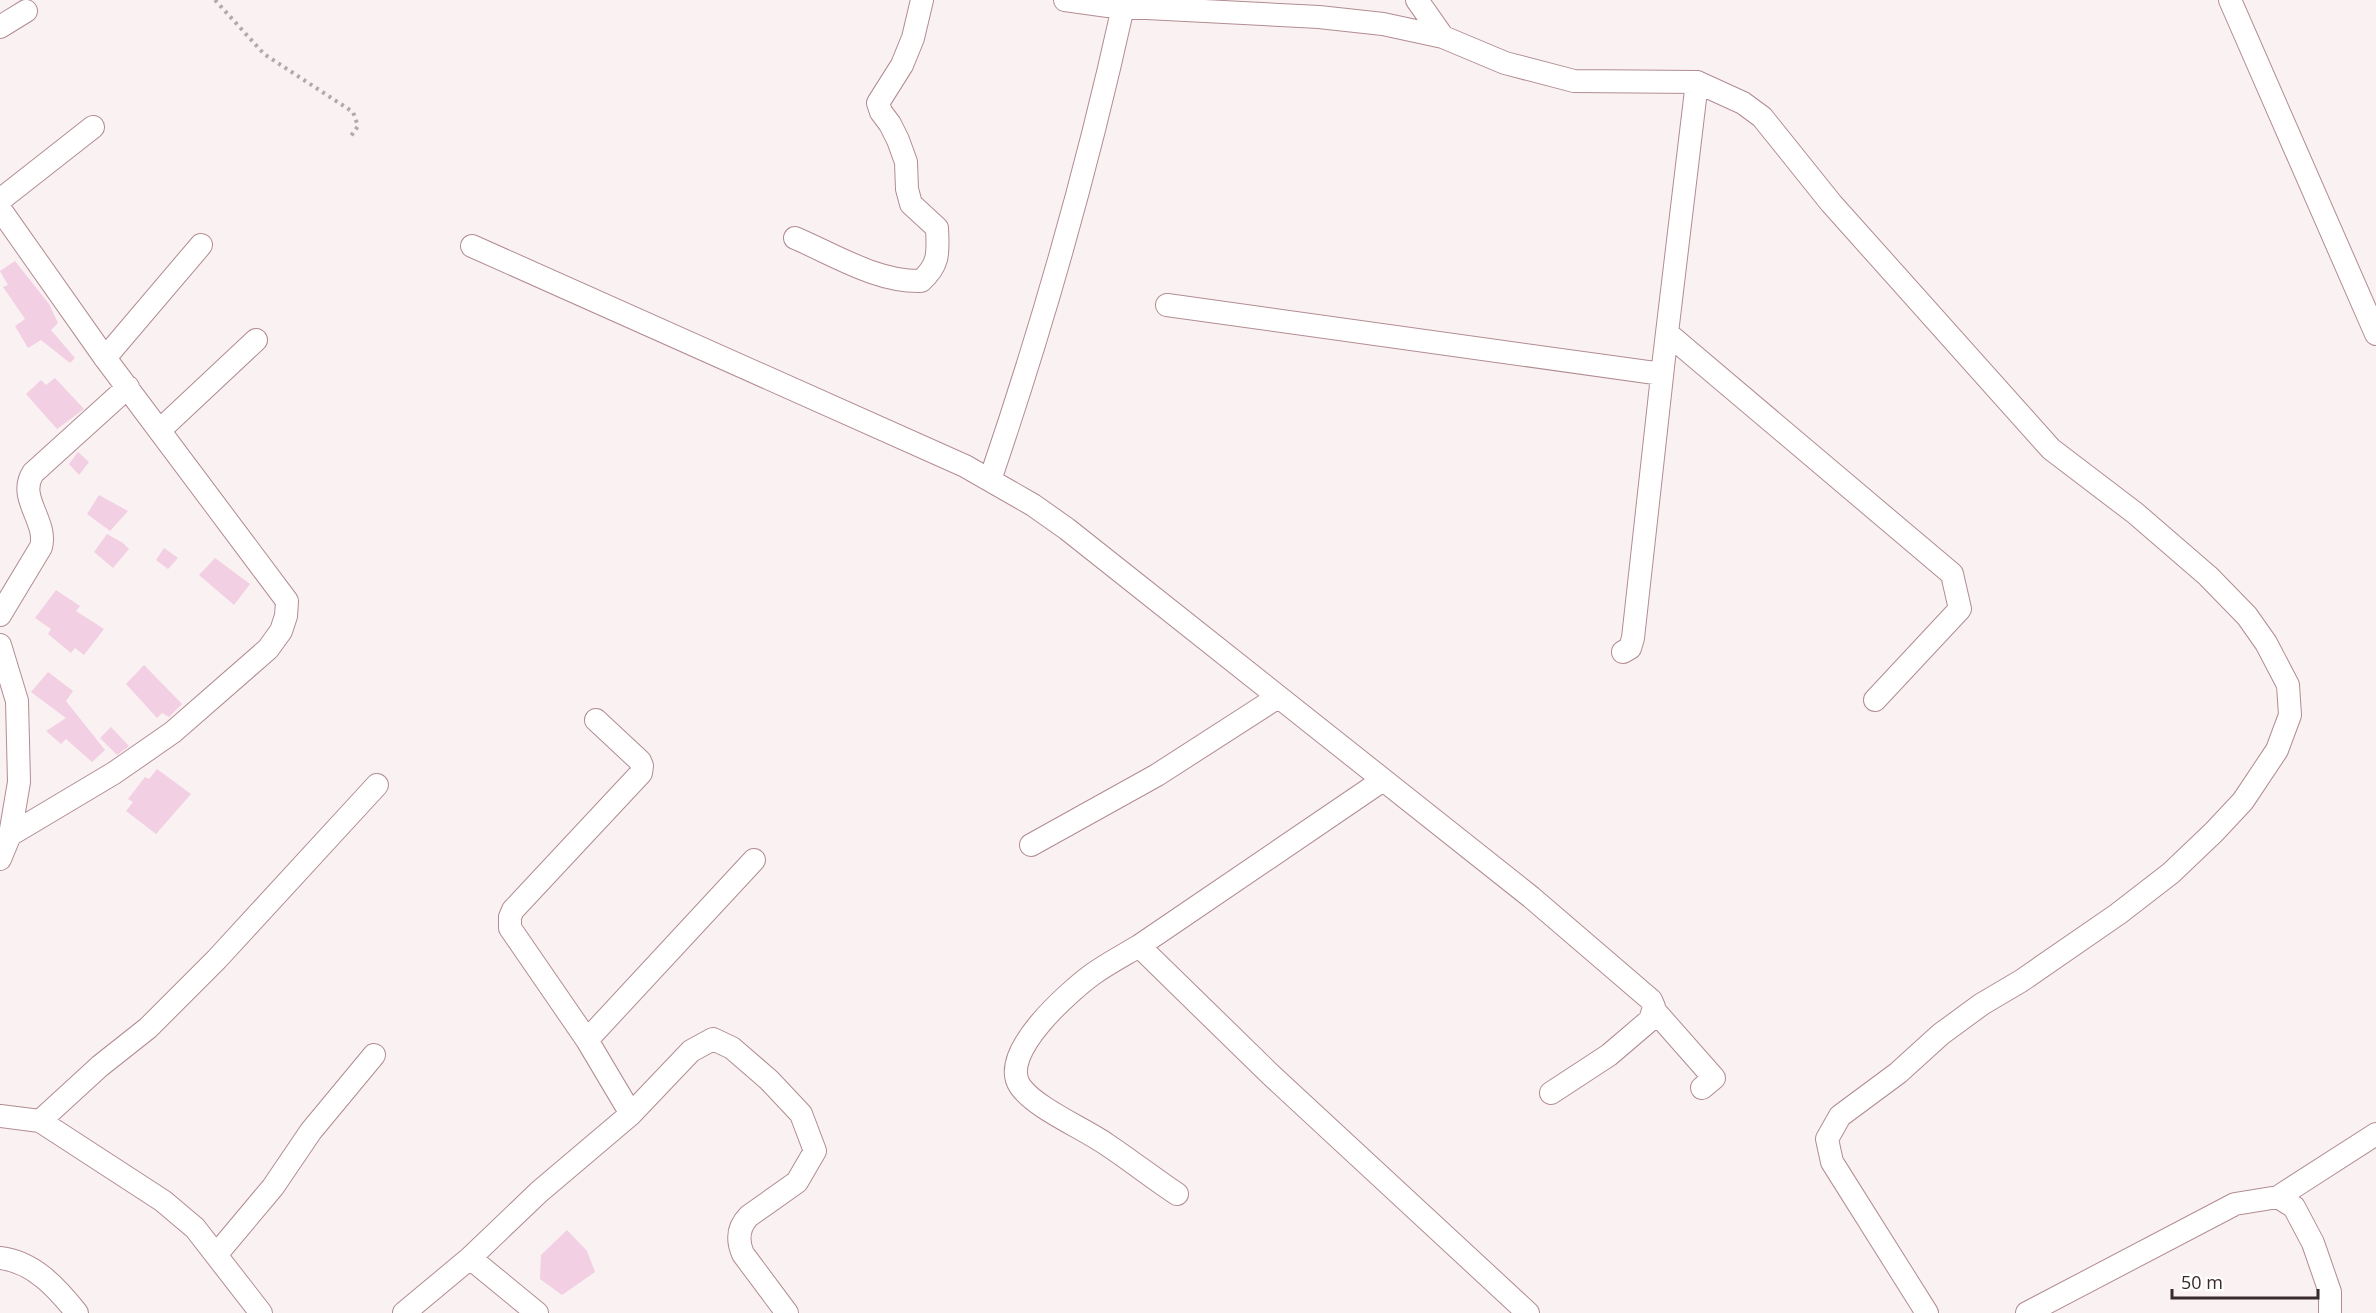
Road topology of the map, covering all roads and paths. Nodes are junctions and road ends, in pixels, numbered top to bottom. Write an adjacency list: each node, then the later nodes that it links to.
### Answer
1 (215, 0): 12 (path)
2 (922, 0): 15 (street)
3 (1065, 0): 6 (street)
4 (1417, 0): 9 (street)
5 (2230, 0): 20 (street)
6 (1123, 6): 9 (street); 26 (street)
7 (26, 11): 8 (street)
8 (0, 27)
9 (1443, 37): 10 (street)
10 (1697, 82): 19 (street); 60 (street)
11 (93, 127): 13 (street)
12 (349, 139)
13 (0, 200)
14 (0, 209): 22 (street)
15 (795, 238)
16 (201, 245): 22 (street)
17 (472, 246): 26 (street)
18 (1167, 305): 23 (street)
19 (1667, 333): 23 (street); 31 (street)
20 (2376, 334)
21 (256, 340): 25 (street)
22 (105, 358): 24 (street)
23 (1662, 374): 29 (street)
24 (128, 387): 25 (street); 27 (street)
25 (160, 430): 35 (street)
26 (990, 480): 30 (street)
27 (0, 615)
28 (1, 650): 35 (street)
29 (1623, 652)
30 (1278, 697): 33 (street); 36 (street)
31 (1875, 700)
32 (596, 720): 41 (street)
33 (1383, 780): 39 (street); 40 (street)
34 (377, 784): 47 (street)
35 (10, 835): 37 (street)
36 (1030, 845)
37 (0, 859)
38 (754, 860): 41 (street)
39 (1140, 946): 49 (street); 59 (street)
40 (1654, 1010): 43 (street); 44 (street)
41 (587, 1040): 45 (street)
42 (374, 1054): 51 (street)
43 (1702, 1088)
44 (1551, 1093)
45 (631, 1114): 53 (street); 58 (street)
46 (0, 1116): 47 (street)
47 (40, 1121): 51 (street)
48 (2376, 1134): 50 (street)
49 (1177, 1194)
50 (2278, 1197): 61 (street); 62 (street)
51 (216, 1255): 55 (street)
52 (0, 1258): 54 (street)
53 (470, 1258): 56 (street); 57 (street)
54 (77, 1313)
55 (261, 1313)
56 (404, 1313)
57 (537, 1313)
58 (787, 1313)
59 (1528, 1313)
60 (1927, 1313)
61 (2027, 1313)
62 (2330, 1313)

